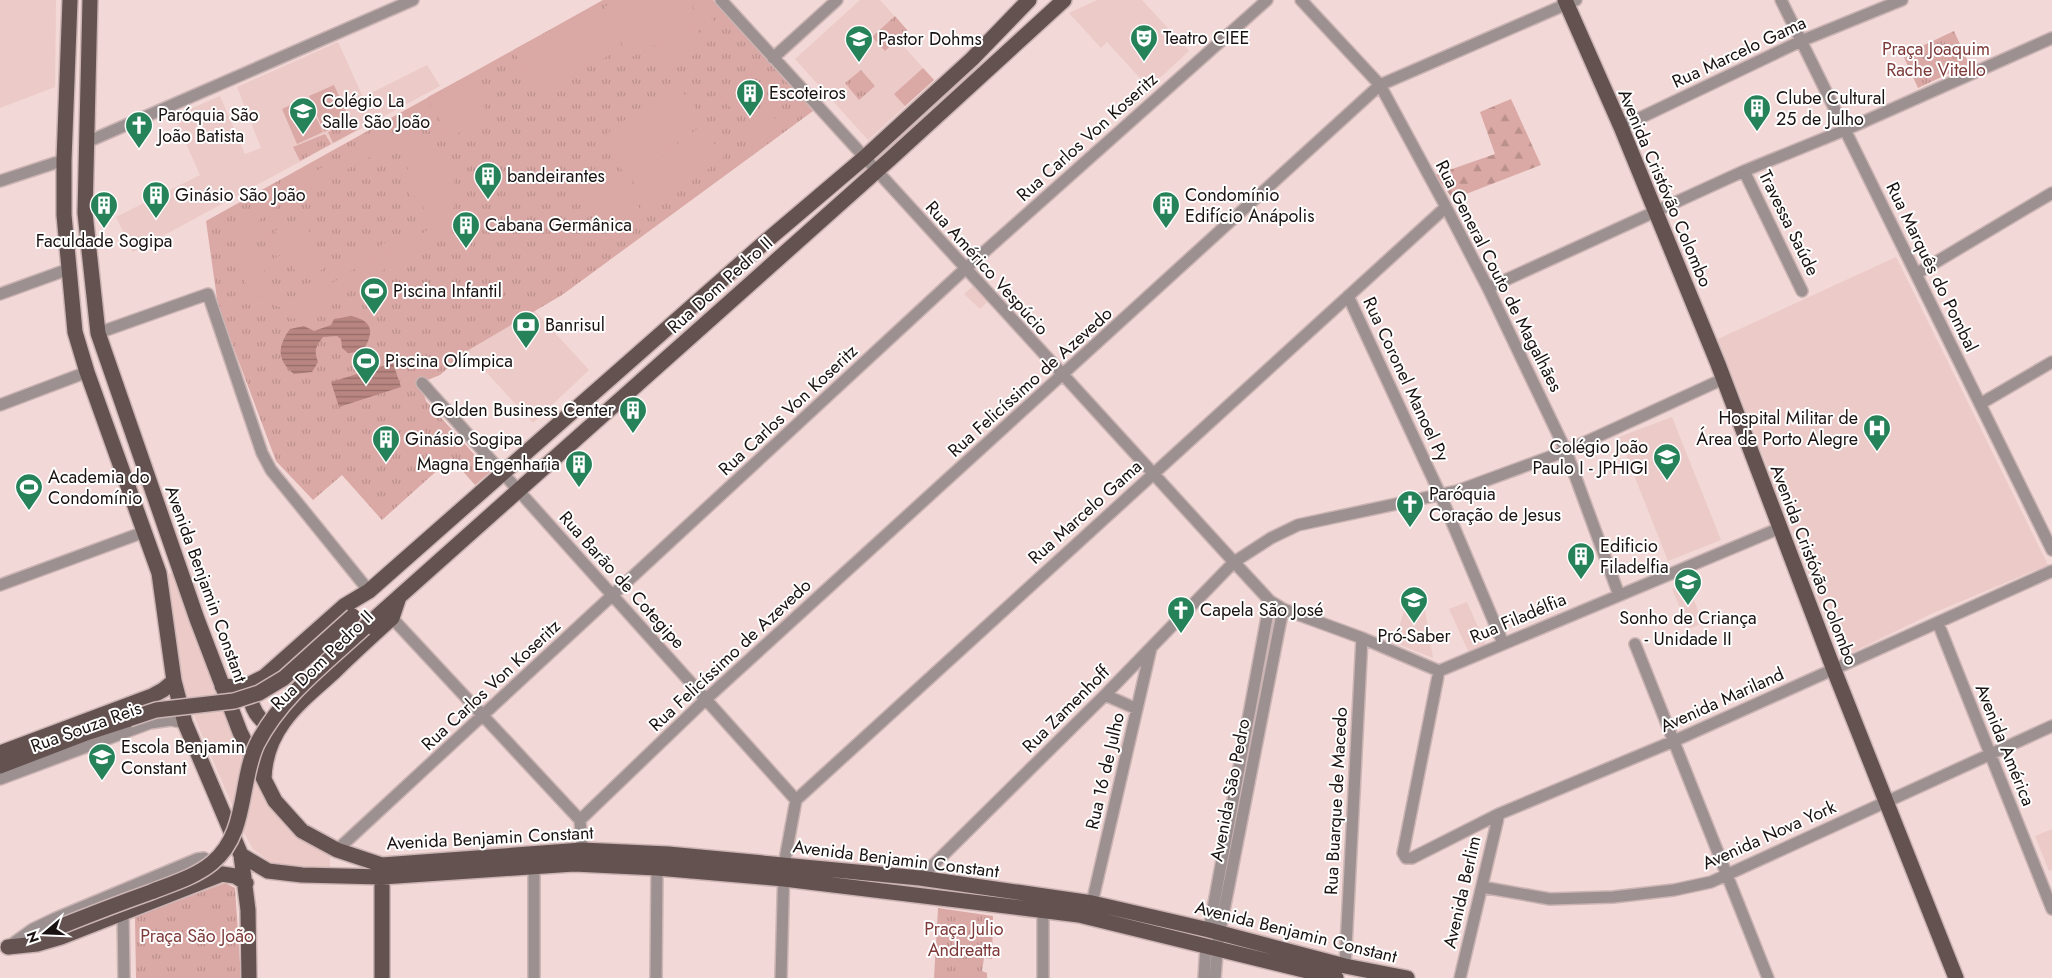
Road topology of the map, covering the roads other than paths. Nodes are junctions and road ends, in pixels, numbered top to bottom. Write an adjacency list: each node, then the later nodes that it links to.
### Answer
1 (70, 0): 21 (main road)
2 (90, 0): 19 (main road, Avenida Benjamin Constant)
3 (413, 0): 19 (street)
4 (721, 0): 15 (street, Rua Américo Vespúcio)
5 (837, 0): 15 (street)
6 (1029, 0): 20 (main road, Rua Dom Pedro II)
7 (1064, 0): 23 (main road, Rua Dom Pedro II)
8 (1267, 0): 28 (street, Rua Carlos Von Koseritz)
9 (1301, 0): 16 (street, Rua General Couto de Magalhães)
10 (1781, 0): 14 (street, Rua Marquês do Pombal)
11 (1902, 0): 14 (street, Rua Marcelo Gama)
12 (1569, 1): 16 (street, Rua Felicíssimo de Azevedo); 17 (main road, Avenida Cristóvão Colombo)
13 (2052, 38): 18 (street)
14 (1801, 41): 17 (street, Rua Marcelo Gama); 18 (street, Rua Marquês do Pombal)
15 (773, 58): 20 (street, Rua Américo Vespúcio)
16 (1380, 85): 26 (street, Rua General Couto de Magalhães); 38 (street, Rua Felicíssimo de Azevedo)
17 (1621, 127): 27 (main road, Avenida Cristóvão Colombo)
18 (1845, 130): 22 (street); 30 (street, Rua Marquês do Pombal)
19 (87, 142): 35 (main road, Avenida Benjamin Constant)
20 (864, 158): 23 (street, Rua Américo Vespúcio); 44 (main road, Rua Dom Pedro II)
21 (64, 160): 24 (street); 29 (main road)
22 (1744, 170): 27 (street); 32 (street, Travessa Saúde)
23 (876, 171): 28 (street, Rua Américo Vespúcio); 46 (main road, Rua Dom Pedro II)
24 (0, 181)
25 (2052, 193): 30 (street)
26 (1446, 207): 31 (street, Rua General Couto de Magalhães); 34 (street, Rua Marcelo Gama)
27 (1654, 211): 31 (street); 39 (main road, Avenida Cristóvão Colombo)
28 (965, 269): 38 (street, Rua Américo Vespúcio); 57 (street, Rua Carlos Von Koseritz)
29 (69, 270): 33 (street); 37 (main road)
30 (1916, 274): 41 (street, Rua Marquês do Pombal)
31 (1488, 288): 43 (street, Rua General Couto de Magalhães)
32 (1802, 291)
33 (0, 294)
34 (1348, 296): 45 (street, Rua Marcelo Gama); 47 (street, Rua Coronel Manoel Py)
35 (98, 333): 54 (street); 72 (main road, Avenida Benjamin Constant)
36 (2052, 362): 41 (street)
37 (87, 372): 42 (street); 49 (main road)
38 (1062, 376): 45 (street, Rua Américo Vespúcio); 74 (street, Rua Felicíssimo de Azevedo)
39 (1723, 378): 43 (street, Rua Zamenhoff); 48 (main road, Avenida Cristóvão Colombo)
40 (422, 383): 44 (street, Rua Barão de Cotegipe)
41 (1980, 404): 50 (street, Rua Marquês do Pombal)
42 (0, 405)
43 (1566, 451): 47 (street, Rua Zamenhoff); 56 (street, Rua General Couto de Magalhães)
44 (503, 472): 46 (street, Rua Barão de Cotegipe); 54 (main road, Rua Dom Pedro II)
45 (1154, 473): 51 (street, Rua Américo Vespúcio); 92 (street, Rua Marcelo Gama)
46 (519, 490): 55 (main road, Rua Dom Pedro II); 57 (street, Rua Barão de Cotegipe)
47 (1440, 494): 51 (street, Rua Zamenhoff); 63 (street, Rua Coronel Manoel Py)
48 (1780, 528): 56 (street, Rua Filadélfia); 68 (main road, Avenida Cristóvão Colombo)
49 (144, 532): 53 (street); 70 (main road)
50 (2052, 550)
51 (1234, 562): 58 (street, Rua Américo Vespúcio); 65 (street, Rua Zamenhoff)
52 (2052, 571): 61 (street, Avenida Mariland)
53 (0, 585)
54 (369, 591): 71 (main road, Rua Dom Pedro II); 87 (main road, Rua Dom Pedro II, bridge)
55 (400, 595): 60 (main road, Rua Dom Pedro II); 114 (main road, Rua Dom Pedro II, bridge)
56 (1619, 595): 63 (street, Rua Filadélfia)
57 (612, 596): 74 (street, Rua Barão de Cotegipe); 78 (street, Rua Carlos Von Koseritz)
58 (1270, 601): 59 (street); 66 (street, Avenida São Pedro)
59 (1283, 609): 62 (street); 67 (street, Avenida São Pedro)
60 (392, 618): 78 (street); 81 (main road, Rua Dom Pedro II)
61 (1938, 623): 68 (street, Avenida Mariland); 86 (street, Avenida América)
62 (1362, 638): 69 (street); 115 (street, Rua Buarque de Macedo)
63 (1503, 643): 69 (street, Rua Filadélfia)
64 (1635, 644): 82 (street)
65 (1151, 646): 73 (street, Rua Zamenhoff); 77 (street, Rua 16 de Julho)
66 (1259, 662): 67 (street); 75 (street, Avenida São Pedro)
67 (1272, 664): 76 (street, Avenida São Pedro)
68 (1834, 670): 82 (street, Avenida Mariland); 93 (main road, Avenida Cristóvão Colombo)
69 (1439, 671): 94 (street, Avenida Mariland)
70 (174, 681): 79 (main road); 84 (main road, Rua Souza Reis)
71 (248, 685): 72 (main road, Rua Dom Pedro II); 81 (main road)
72 (222, 686): 89 (main road, Avenida Benjamin Constant)
73 (1105, 695): 77 (street); 106 (street, Rua Zamenhoff)
74 (705, 700): 92 (street, Rua Barão de Cotegipe); 95 (street, Rua Felicíssimo de Azevedo)
75 (1251, 705): 76 (street); 83 (street, Avenida São Pedro)
76 (1263, 708): 85 (street, Avenida São Pedro)
77 (1137, 710): 109 (street, Rua 16 de Julho)
78 (483, 716): 95 (street); 97 (street, Rua Carlos Von Koseritz)
79 (185, 723): 88 (street, Rua Souza Reis); 98 (main road)
80 (2052, 726): 86 (street, Avenida Nova York)
81 (277, 732): 89 (main road, Rua Dom Pedro II)
82 (1674, 740): 94 (street, Avenida Mariland); 105 (street)
83 (1242, 752): 85 (street); 90 (street, Avenida São Pedro)
84 (0, 753)
85 (1254, 755): 91 (street, Avenida São Pedro)
86 (1991, 755): 93 (street, Avenida Nova York); 110 (street, Avenida América)
87 (0, 766)
88 (0, 778)
89 (264, 780): 97 (main road, Avenida Benjamin Constant)
90 (1234, 794): 91 (street); 96 (street, Avenida São Pedro)
91 (1246, 796): 96 (street, Avenida São Pedro)
92 (796, 800): 103 (street)
93 (1886, 802): 105 (street, Avenida Nova York); 128 (main road, Avenida Cristóvão Colombo)
94 (1499, 814): 108 (street, Avenida Berlim)
95 (580, 820): 99 (street)
96 (1232, 838): 113 (street, Avenida São Pedro)
97 (337, 850): 102 (main road, Avenida Benjamin Constant)
98 (241, 855): 102 (main road, Avenida Benjamin Constant); 107 (main road)
99 (582, 857): 100 (main road, Avenida Benjamin Constant); 101 (main road, Avenida Benjamin Constant); 102 (main road, Avenida Benjamin Constant); 103 (main road, Avenida Benjamin Constant)
100 (534, 867): 102 (main road, Avenida Benjamin Constant); 119 (street)
101 (657, 868): 103 (main road, Avenida Benjamin Constant); 120 (street)
102 (382, 871): 118 (main road)
103 (784, 872): 106 (main road, Avenida Benjamin Constant); 111 (main road, Avenida Benjamin Constant); 121 (street)
104 (222, 874): 107 (main road); 112 (main road); 114 (street)
105 (1727, 875): 108 (street, Avenida Nova York); 127 (street)
106 (920, 878): 109 (main road, Avenida Benjamin Constant)
107 (246, 883): 117 (main road)
108 (1482, 887): 126 (street, Avenida Berlim)
109 (1092, 903): 113 (main road, Avenida Benjamin Constant)
110 (2052, 909)
111 (1043, 910): 113 (main road, Avenida Benjamin Constant); 122 (street)
112 (123, 912): 114 (main road); 116 (street)
113 (1213, 939): 115 (main road, Avenida Benjamin Constant); 123 (street, Avenida São Pedro); 124 (street, Avenida São Pedro)
114 (4, 948)
115 (1340, 972): 125 (main road, Avenida Benjamin Constant)
116 (124, 978)
117 (249, 978)
118 (382, 978)
119 (534, 978)
120 (656, 978)
121 (781, 978)
122 (1043, 978)
123 (1204, 978)
124 (1215, 978)
125 (1407, 978)
126 (1460, 978)
127 (1768, 978)
128 (1956, 978)

